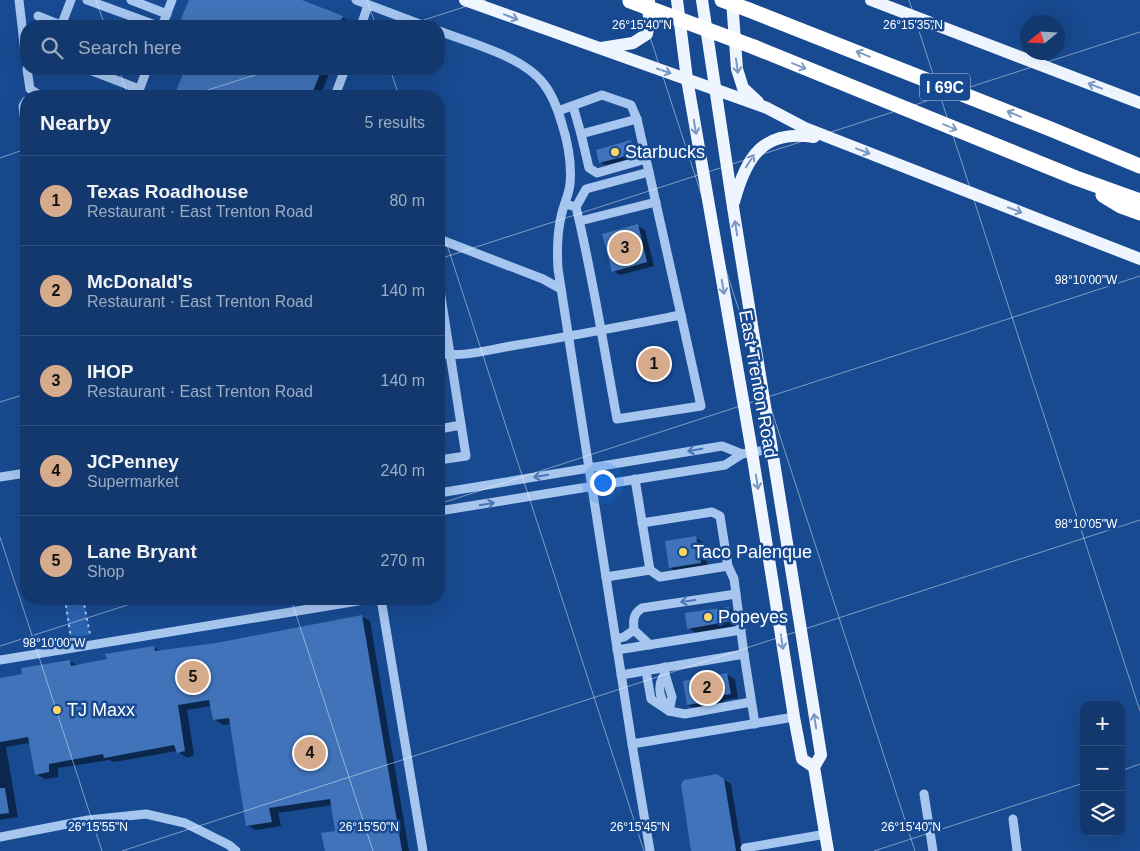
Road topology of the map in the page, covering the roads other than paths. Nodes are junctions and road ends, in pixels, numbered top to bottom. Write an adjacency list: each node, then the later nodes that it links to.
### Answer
1 (19, 0): 19 (street)
2 (71, 0): 21 (street)
3 (131, 0): 15 (street)
4 (172, 0): 17 (street)
5 (356, 0): 16 (street)
6 (465, 0): 27 (main road, one-way to 27)
7 (649, 0): 27 (main road)
8 (677, 0): 32 (main road, East Trenton Road)
9 (702, 0): 33 (main road, East Trenton Road)
10 (722, 0): 43 (highway, I 69C, one-way to 10, bridge)
11 (732, 0): 40 (main road, one-way to 40)
12 (871, 0): 38 (main road, one-way to 12)
13 (90, 1): 22 (street)
14 (628, 1): 50 (highway, I 69C, one-way to 50, bridge)
15 (141, 2): 17 (street)
16 (368, 5): 24 (street); 25 (street)
17 (167, 14): 23 (street)
18 (38, 16): 20 (street)
19 (21, 20)
20 (48, 20)
21 (64, 20)
22 (143, 20)
23 (164, 20)
24 (363, 20)
25 (409, 20)
26 (445, 33): 41 (street)
27 (598, 48): 32 (main road, one-way to 32)
28 (28, 75): 34 (street)
29 (100, 75): 35 (street)
30 (145, 75): 36 (street)
31 (343, 75): 37 (street)
32 (687, 79): 33 (main road); 70 (main road, East Trenton Road, one-way to 70)
33 (715, 88): 40 (main road); 54 (main road, East Trenton Road)
34 (30, 90)
35 (134, 90)
36 (139, 90)
37 (337, 90)
38 (1140, 103)
39 (573, 106): 41 (street); 42 (street); 44 (street)
40 (768, 108): 45 (main road)
41 (558, 111): 53 (street)
42 (637, 119): 44 (street); 47 (street)
43 (1048, 128): 46 (highway); 48 (highway, I 69C)
44 (580, 134): 47 (street)
45 (836, 140): 54 (main road, one-way to 45); 59 (main road, one-way to 59)
46 (1140, 157)
47 (646, 159): 49 (street)
48 (1140, 166)
49 (649, 172): 52 (street); 55 (street)
50 (1076, 178): 51 (highway, I 69C); 56 (highway)
51 (1140, 201)
52 (656, 202): 57 (street); 61 (street)
53 (565, 204): 55 (street); 60 (street)
54 (733, 206): 69 (main road, East Trenton Road, one-way to 54)
55 (576, 208): 57 (street)
56 (1140, 214)
57 (580, 221): 62 (street)
58 (445, 241): 60 (street)
59 (1140, 259)
60 (561, 289): 63 (street)
61 (681, 315): 62 (street); 62 (street)
62 (601, 330): 63 (street)
63 (568, 336): 66 (street); 72 (street)
64 (445, 337): 66 (street)
65 (445, 355): 66 (street)
66 (450, 356): 67 (street)
67 (461, 425): 68 (street); 71 (street)
68 (445, 428)
69 (771, 449): 70 (street); 101 (main road, East Trenton Road, one-way to 69)
70 (747, 453): 72 (street, one-way to 72); 75 (street); 98 (main road, East Trenton Road, one-way to 98)
71 (445, 459)
72 (589, 468): 76 (street); 77 (street, one-way to 77)
73 (20, 474): 74 (street)
74 (0, 477)
75 (635, 479): 76 (street); 79 (street)
76 (592, 486): 78 (street, one-way to 76); 82 (street)
77 (445, 492)
78 (445, 510)
79 (642, 523): 80 (street); 81 (street)
80 (728, 566): 81 (street); 83 (street)
81 (650, 570): 82 (street)
82 (606, 578): 88 (street)
83 (736, 594): 86 (street, one-way to 86); 87 (street)
84 (334, 605): 92 (street)
85 (382, 605): 108 (street)
86 (634, 630): 88 (street); 89 (street)
87 (741, 630): 89 (street); 91 (street)
88 (616, 639): 90 (street)
89 (650, 645): 90 (street)
90 (617, 650): 95 (street)
91 (744, 654): 94 (street); 96 (street)
92 (0, 660)
93 (646, 671): 94 (street); 95 (street); 97 (street)
94 (665, 671): 97 (street)
95 (621, 675): 100 (street)
96 (752, 702): 97 (street); 99 (street)
97 (669, 711)
98 (794, 716): 99 (street); 101 (main road, East Trenton Road)
99 (755, 724): 100 (street)
100 (632, 744): 109 (street)
101 (814, 767): 104 (main road, East Trenton Road)
102 (924, 794): 111 (street)
103 (1013, 819): 112 (street)
104 (826, 834): 106 (street); 110 (main road, East Trenton Road)
105 (0, 837): 107 (street)
106 (745, 848)
107 (236, 851)
108 (423, 851)
109 (650, 851)
110 (828, 851)
111 (933, 851)
112 (1017, 851)

